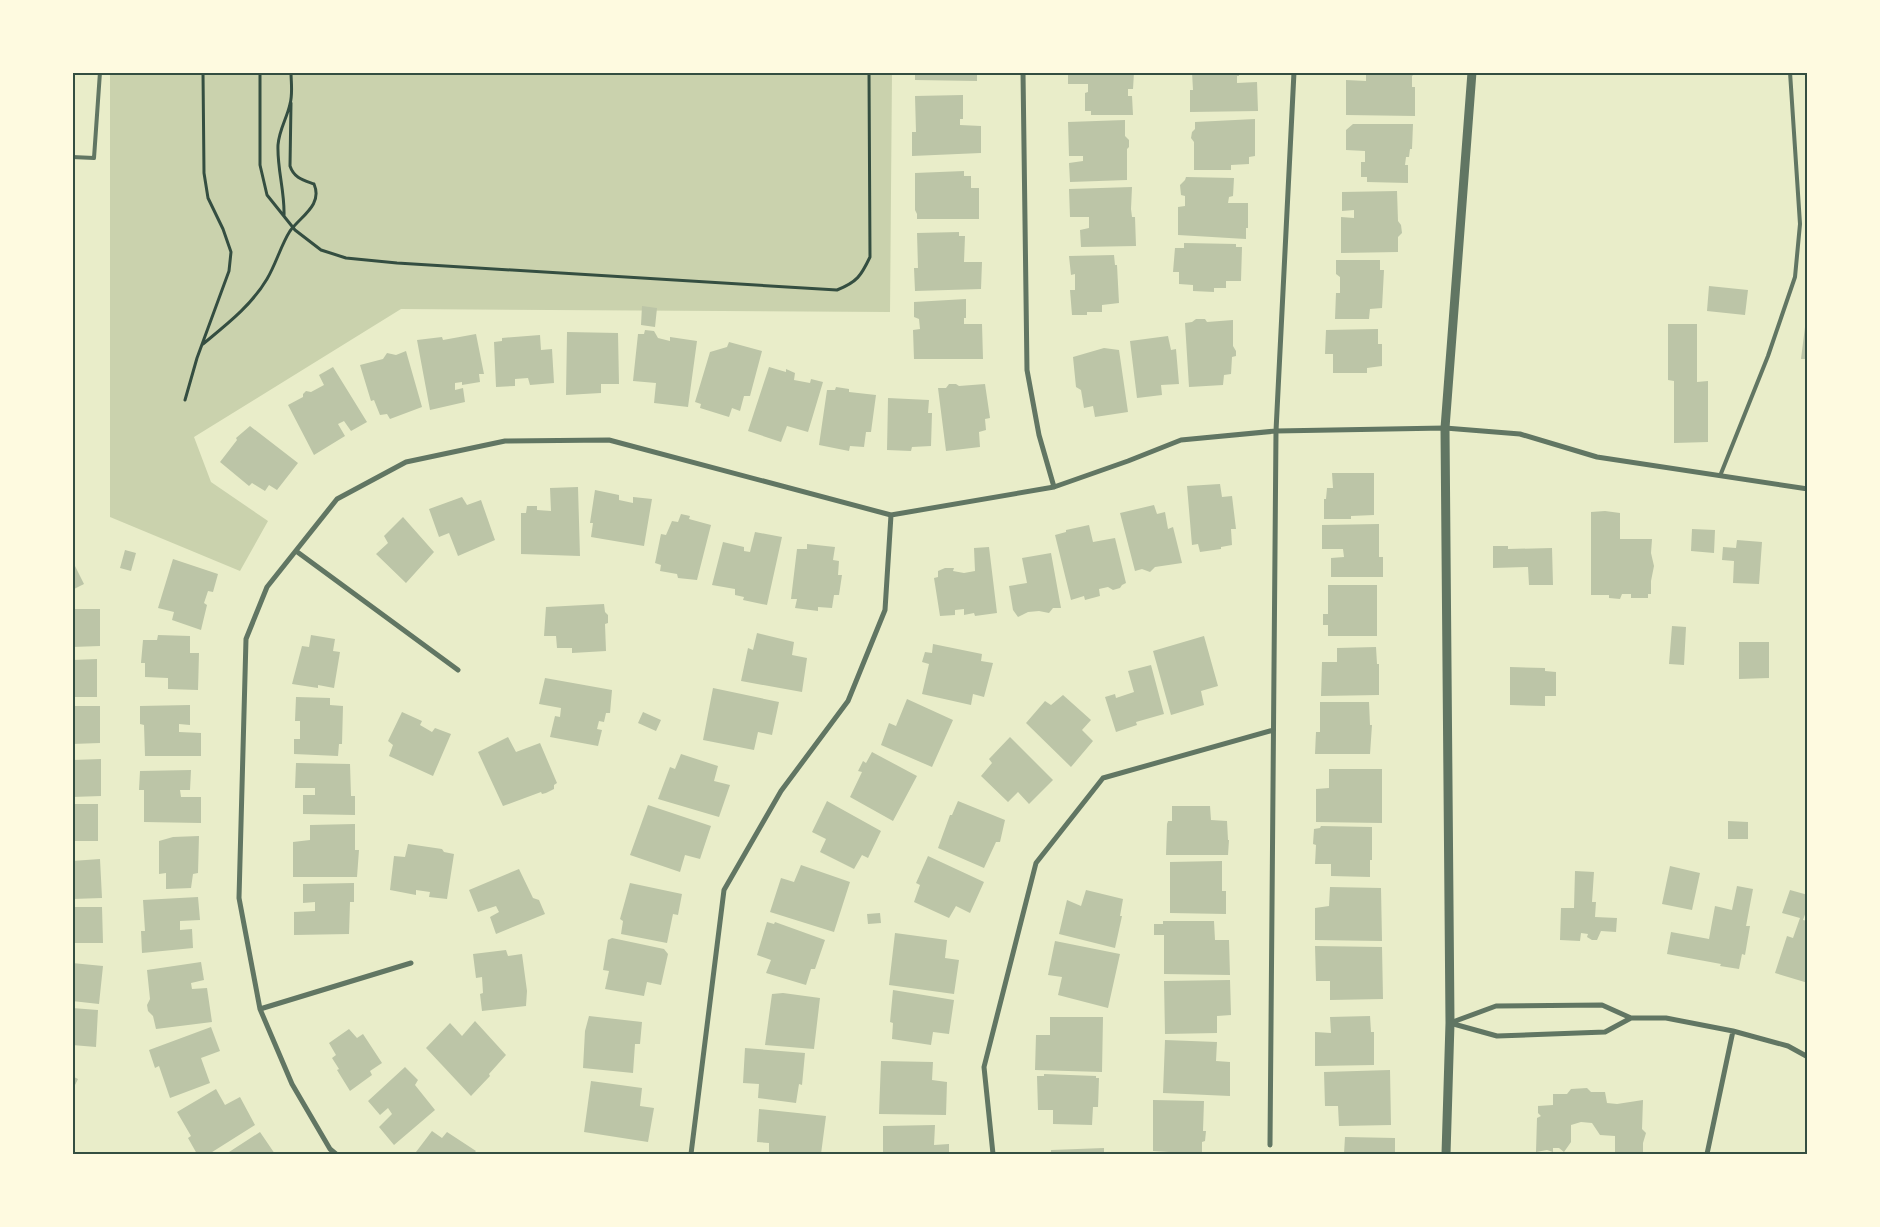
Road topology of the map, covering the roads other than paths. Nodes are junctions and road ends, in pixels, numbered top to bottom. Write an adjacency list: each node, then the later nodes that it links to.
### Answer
1 (100, 72): 6 (lane)
2 (1023, 72): 10 (street)
3 (1294, 72): 8 (street)
4 (1472, 72): 7 (street)
5 (1790, 72): 9 (lane)
6 (72, 157)
7 (1445, 428): 8 (street); 9 (street); 19 (street)
8 (1276, 431): 10 (street); 15 (street)
9 (1720, 476): 11 (street)
10 (1054, 488): 12 (street)
11 (1808, 489)
12 (891, 515): 13 (street); 24 (street)
13 (296, 551): 14 (street); 17 (street)
14 (458, 670)
15 (1273, 730): 22 (street); 25 (street)
16 (411, 964): 17 (street)
17 (260, 1009): 23 (street)
18 (1631, 1018): 19 (street); 19 (street); 20 (street)
19 (1450, 1023): 26 (street)
20 (1733, 1031): 21 (street); 27 (street)
21 (1808, 1057)
22 (1270, 1145)
23 (336, 1154)
24 (692, 1154)
25 (993, 1154)
26 (1446, 1154)
27 (1707, 1154)

